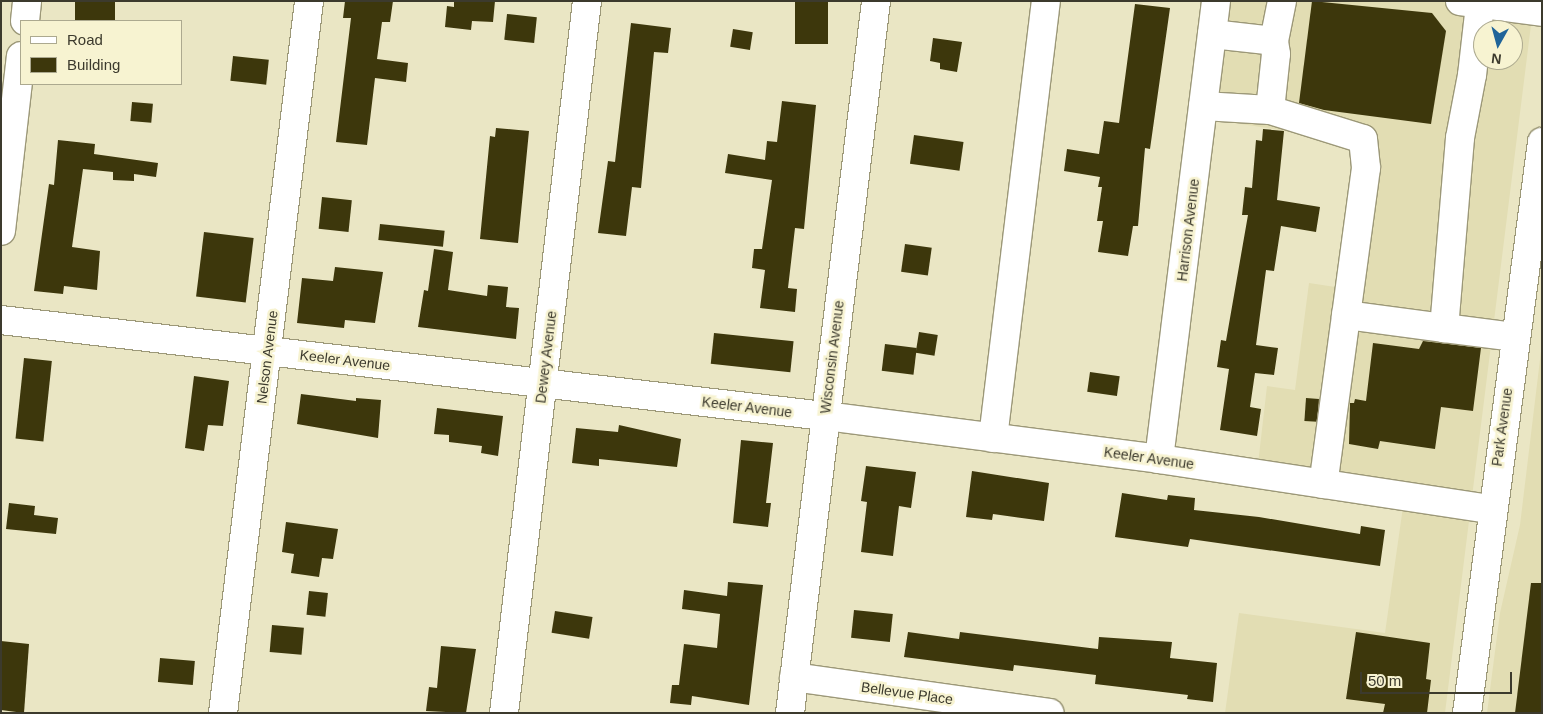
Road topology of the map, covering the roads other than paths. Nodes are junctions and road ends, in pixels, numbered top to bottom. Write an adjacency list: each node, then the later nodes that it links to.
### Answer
1 (28, 1): 10 (street)
2 (309, 1): 22 (street, Nelson Avenue)
3 (587, 1): 23 (street, Dewey Avenue)
4 (876, 1): 24 (street, Wisconsin Avenue)
5 (1046, 1): 25 (street)
6 (1216, 1): 11 (street, Harrison Avenue)
7 (1282, 1): 12 (street)
8 (1470, 3): 9 (street); 20 (street)
9 (1542, 12)
10 (25, 20)
11 (1212, 34): 12 (street); 14 (street, Harrison Avenue)
12 (1274, 41): 15 (street)
13 (20, 65): 17 (street)
14 (1203, 106): 15 (street); 26 (street, Harrison Avenue)
15 (1270, 110): 18 (street)
16 (1542, 142): 21 (street, Park Avenue)
17 (1, 231)
18 (1346, 315): 20 (street); 27 (street)
19 (1, 320): 22 (street, Keeler Avenue)
20 (1444, 328): 21 (street)
21 (1515, 337): 28 (street, Park Avenue)
22 (268, 351): 23 (street, Keeler Avenue); 30 (street, Nelson Avenue)
23 (543, 383): 24 (street, Keeler Avenue); 31 (street, Dewey Avenue)
24 (825, 416): 25 (street, Keeler Avenue); 29 (street, Wisconsin Avenue)
25 (993, 438): 26 (street, Keeler Avenue)
26 (1160, 459): 27 (street, Keeler Avenue)
27 (1323, 484): 28 (street, Keeler Avenue)
28 (1491, 509): 34 (street, Park Avenue)
29 (794, 678): 32 (street, Wisconsin Avenue); 33 (street, Bellevue Place)
30 (223, 713)
31 (504, 713)
32 (790, 713)
33 (1049, 713)
34 (1467, 713)

